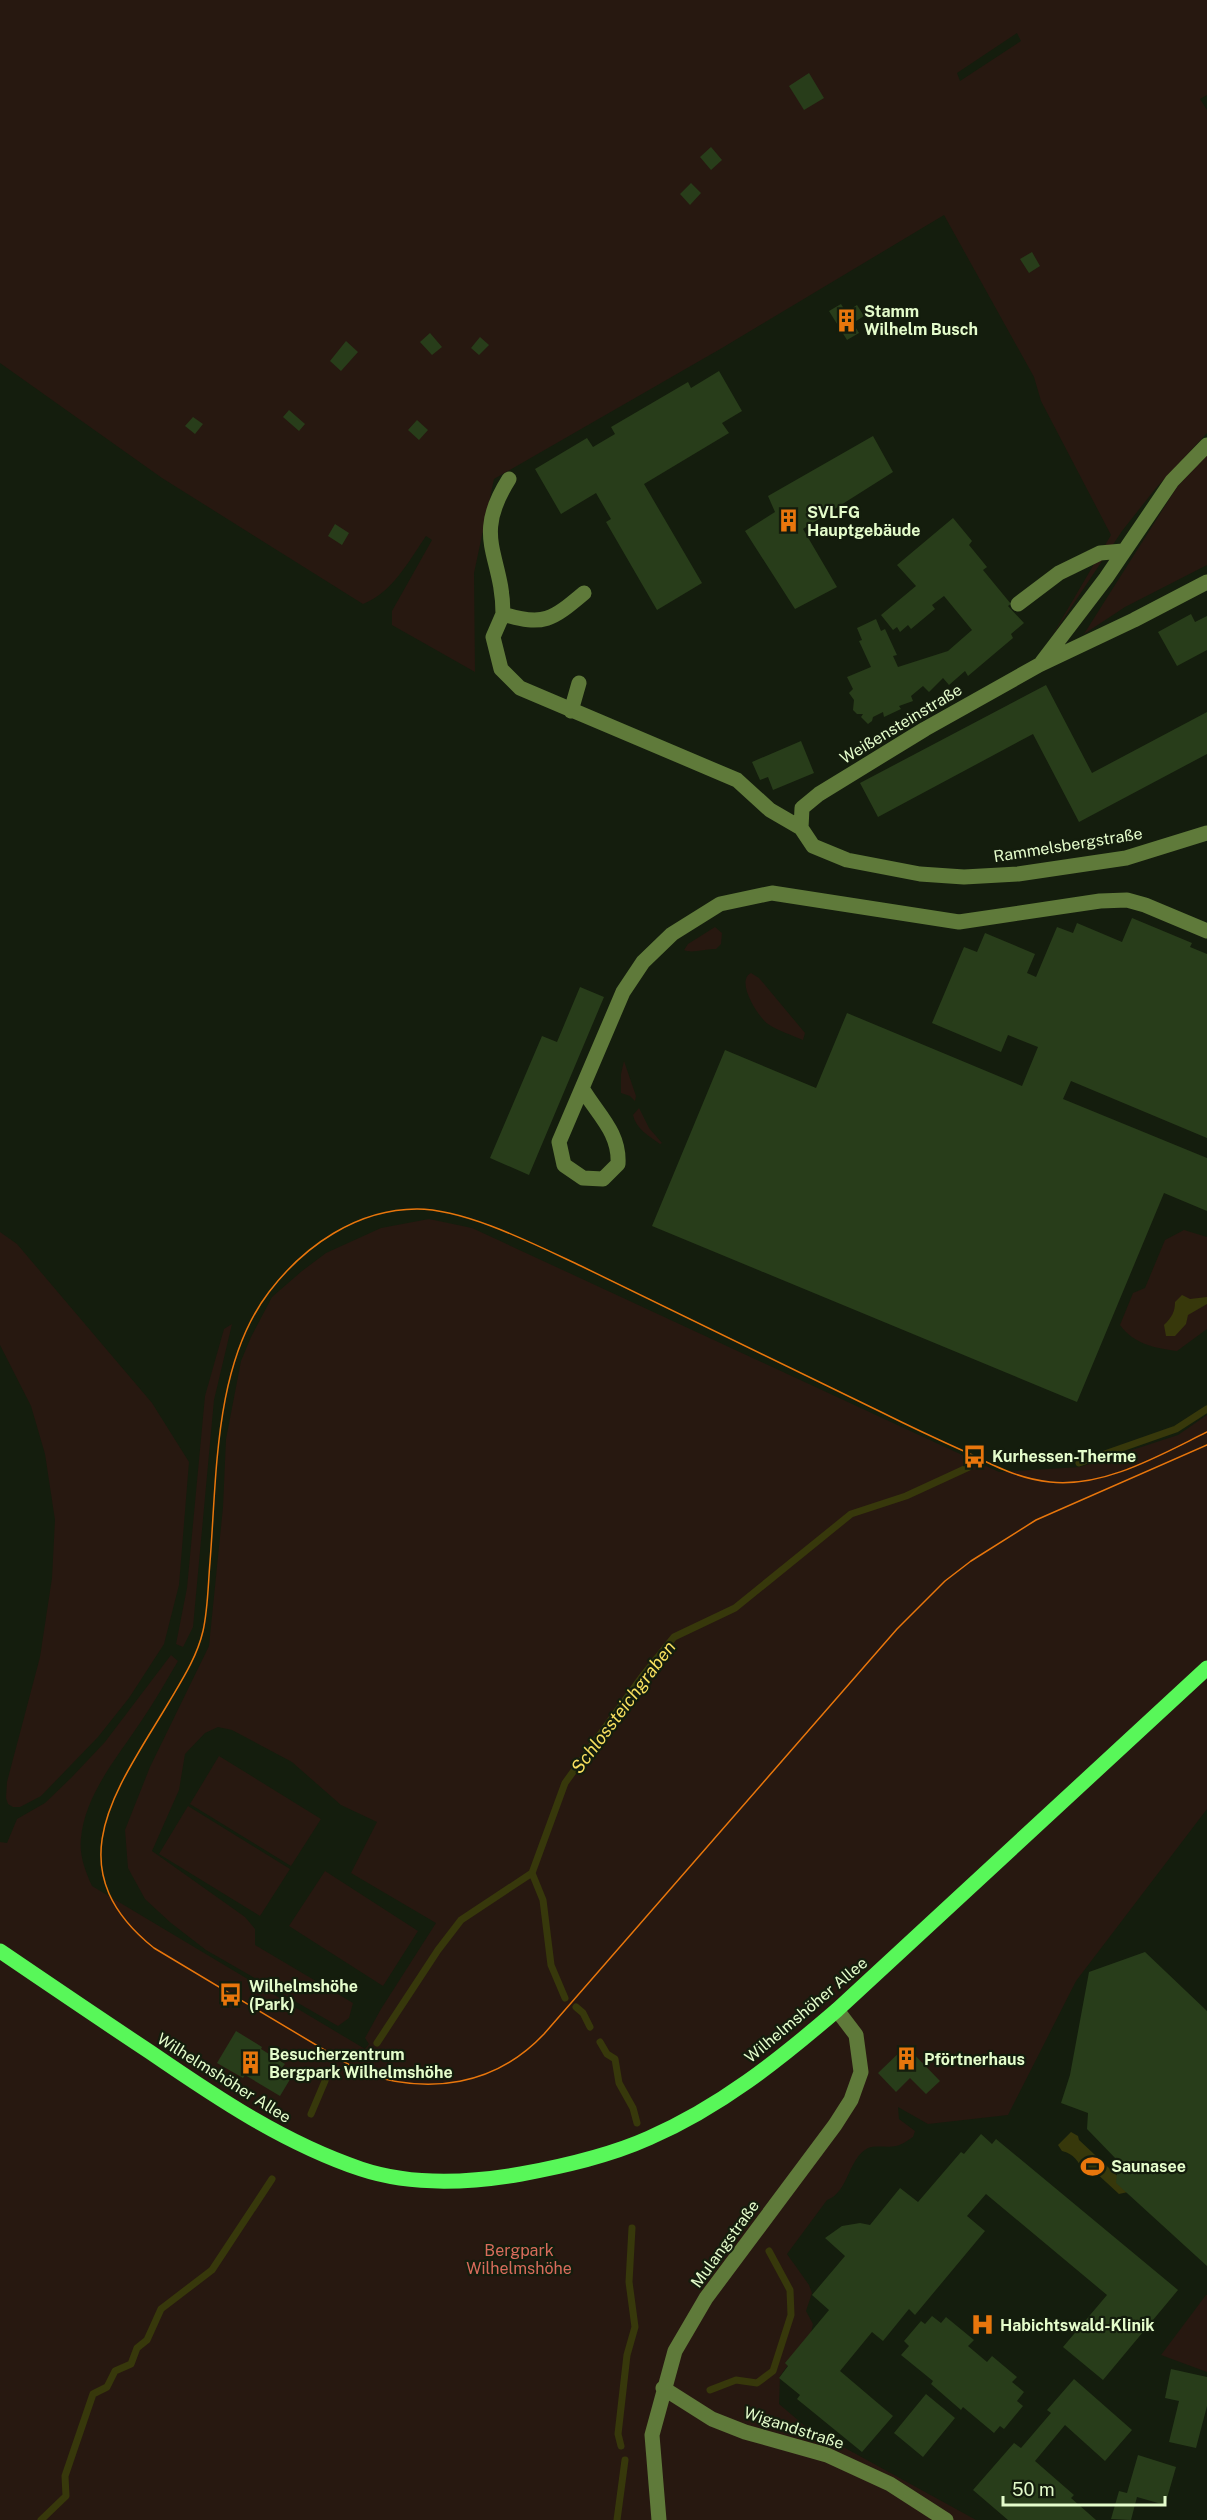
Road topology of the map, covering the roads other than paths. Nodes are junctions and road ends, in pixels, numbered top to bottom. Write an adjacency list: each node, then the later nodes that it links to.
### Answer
1 (1207, 445): 3 (street, Weißensteinstraße)
2 (509, 479): 7 (street)
3 (1124, 551): 6 (street); 8 (street, Weißensteinstraße)
4 (1207, 582): 8 (street, Weißensteinstraße)
5 (584, 593): 7 (street)
6 (1017, 604)
7 (503, 614): 10 (street, Rammelsbergstraße)
8 (1039, 665): 11 (street, Weißensteinstraße)
9 (579, 683): 10 (street)
10 (571, 711): 11 (street, Rammelsbergstraße)
11 (801, 828): 12 (street, Rammelsbergstraße)
12 (1207, 833)
13 (1207, 931): 14 (street)
14 (582, 1088): 14 (street)
15 (1207, 1668): 17 (main road, Wilhelmshöher Allee)
16 (0, 1951): 17 (main road, Wilhelmshöher Allee)
17 (837, 2010): 18 (street, Mulangstraße)
18 (663, 2388): 19 (street, Mulangstraße); 20 (street, Wigandstraße)
19 (659, 2520)
20 (946, 2520)

